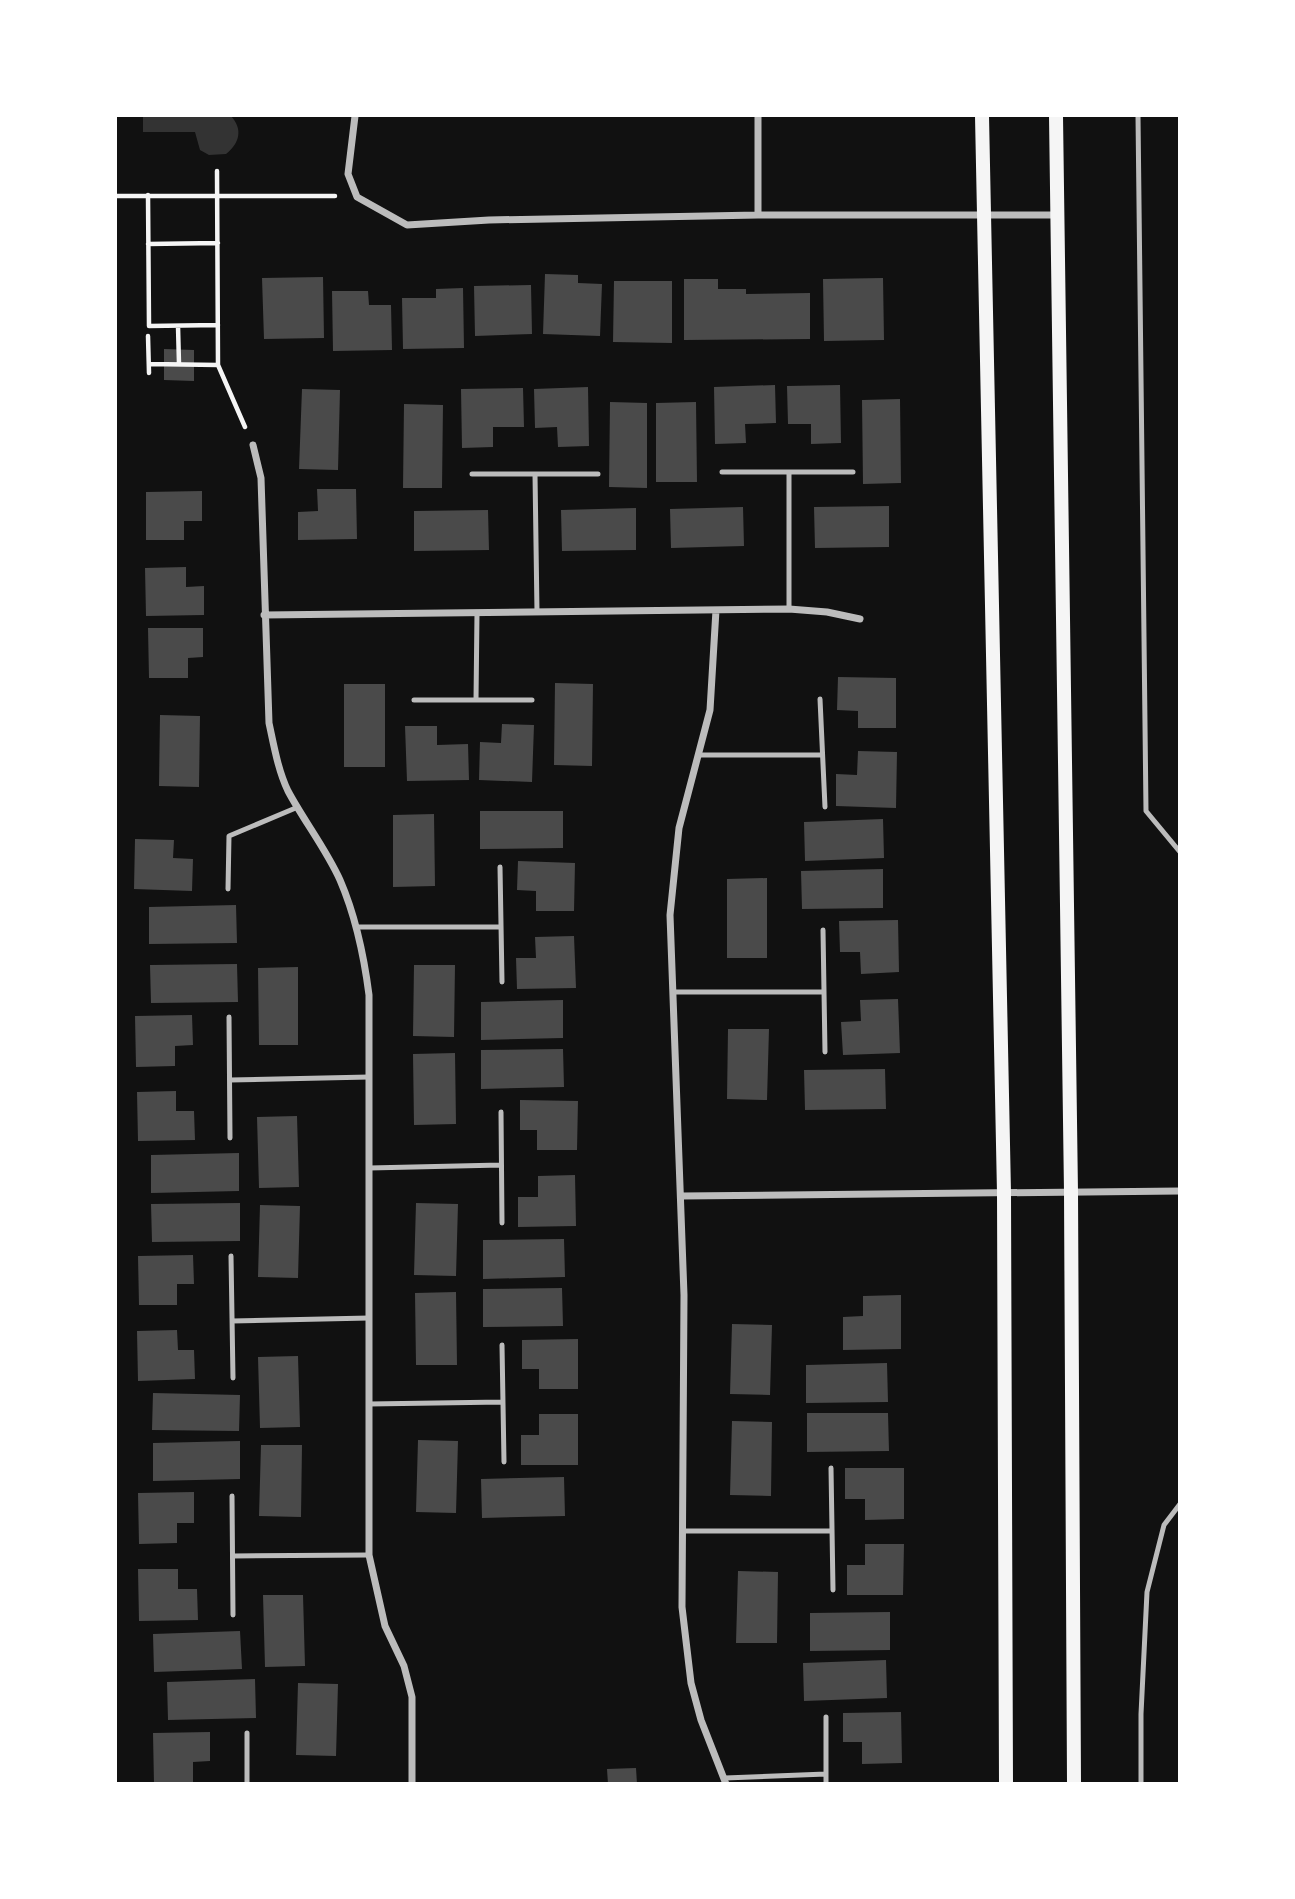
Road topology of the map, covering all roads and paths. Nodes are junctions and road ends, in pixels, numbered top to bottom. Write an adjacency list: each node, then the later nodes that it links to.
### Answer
1 (355, 116): 10 (street)
2 (758, 116): 11 (street)
3 (982, 116): 13 (main road)
4 (1056, 116): 12 (main road)
5 (1138, 116): 44 (lane)
6 (217, 171): 7 (path)
7 (217, 194): 8 (path); 10 (path); 14 (path)
8 (148, 195): 9 (path); 15 (path)
9 (116, 196)
10 (357, 197): 11 (street)
11 (758, 215): 13 (street)
12 (1057, 215): 13 (street); 62 (main road)
13 (984, 216): 63 (main road)
14 (218, 243): 15 (path); 16 (path)
15 (148, 244): 17 (path)
16 (218, 325): 17 (path); 21 (path)
17 (178, 326): 20 (path)
18 (148, 337): 19 (path)
19 (149, 364): 20 (path); 22 (path)
20 (179, 364): 21 (path)
21 (218, 365): 23 (path)
22 (149, 373)
23 (253, 445): 34 (street)
24 (722, 472): 25 (lane)
25 (789, 472): 26 (lane); 30 (lane)
26 (853, 472)
27 (472, 474): 28 (lane)
28 (535, 474): 29 (lane); 32 (lane)
29 (598, 474)
30 (789, 609): 31 (street); 35 (street)
31 (716, 610): 32 (street); 40 (street)
32 (537, 612): 33 (street)
33 (477, 613): 34 (street); 38 (lane)
34 (264, 615): 42 (street)
35 (860, 619)
36 (820, 699): 41 (lane)
37 (414, 700): 38 (lane)
38 (477, 700): 39 (lane)
39 (532, 700)
40 (700, 755): 41 (lane); 51 (street)
41 (822, 755): 43 (lane)
42 (298, 807): 46 (lane); 47 (street)
43 (825, 807)
44 (1180, 852)
45 (500, 867): 48 (lane)
46 (228, 889)
47 (356, 927): 48 (lane); 55 (street)
48 (501, 927): 50 (lane)
49 (823, 930): 52 (lane)
50 (502, 982)
51 (675, 992): 52 (lane); 64 (street)
52 (824, 992): 54 (lane)
53 (229, 1017): 56 (lane)
54 (825, 1052)
55 (369, 1077): 56 (lane); 60 (street)
56 (230, 1080): 58 (lane)
57 (501, 1112): 59 (lane)
58 (230, 1138)
59 (501, 1165): 60 (lane); 65 (lane)
60 (369, 1168): 67 (street)
61 (1180, 1191): 62 (street)
62 (1071, 1192): 63 (street); 91 (main road)
63 (1004, 1193): 64 (street); 90 (main road)
64 (681, 1196): 77 (street)
65 (502, 1223)
66 (231, 1256): 68 (lane)
67 (369, 1318): 68 (lane); 72 (street)
68 (232, 1321): 70 (lane)
69 (502, 1345): 71 (lane)
70 (233, 1378)
71 (503, 1402): 72 (lane); 73 (lane)
72 (369, 1404): 79 (street)
73 (504, 1462)
74 (831, 1468): 78 (lane)
75 (232, 1496): 80 (lane)
76 (1180, 1504): 92 (lane)
77 (682, 1531): 78 (lane); 86 (street)
78 (832, 1531): 81 (lane)
79 (369, 1555): 80 (lane); 88 (street)
80 (233, 1556): 82 (lane)
81 (833, 1590)
82 (233, 1615)
83 (826, 1717): 85 (lane)
84 (247, 1733): 87 (lane)
85 (826, 1774): 86 (lane); 89 (lane)
86 (726, 1781)
87 (247, 1783)
88 (412, 1783)
89 (826, 1783)
90 (1006, 1783)
91 (1074, 1783)
92 (1141, 1783)

